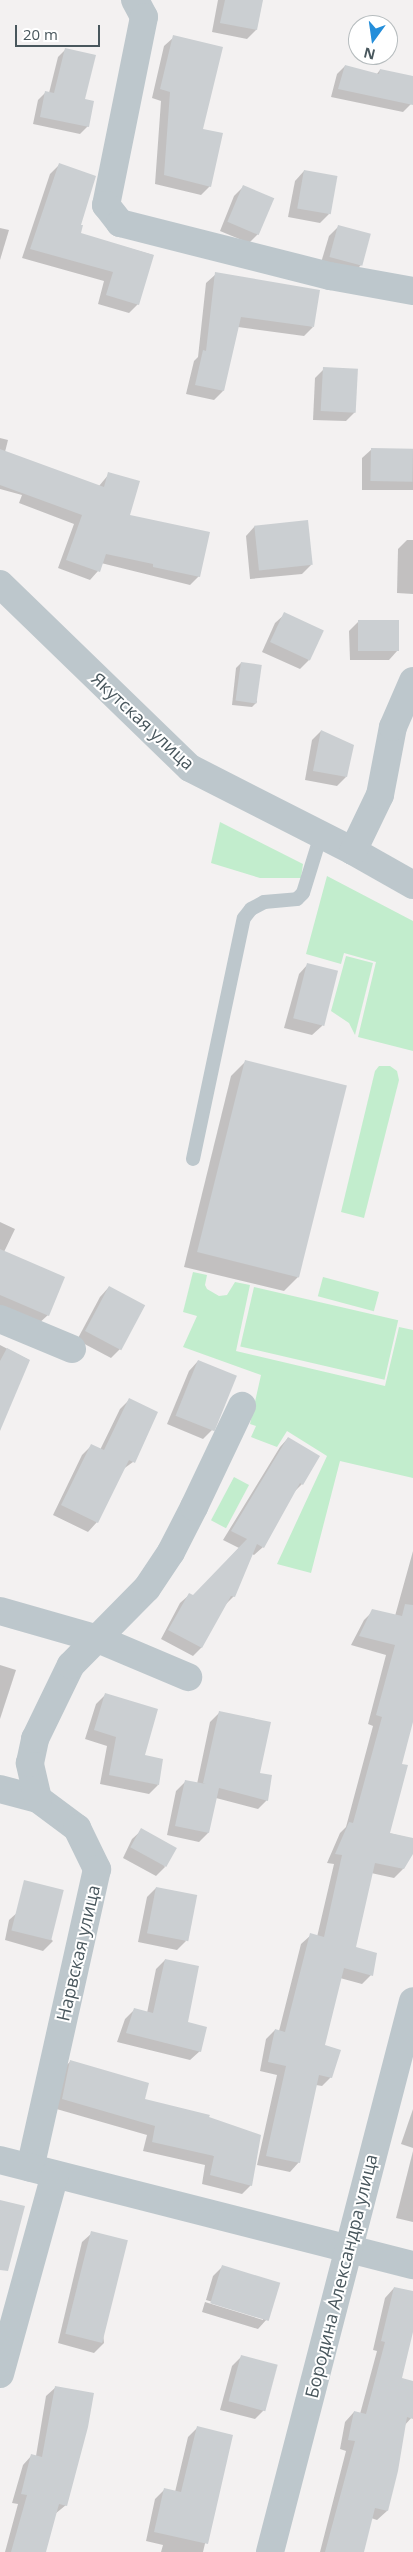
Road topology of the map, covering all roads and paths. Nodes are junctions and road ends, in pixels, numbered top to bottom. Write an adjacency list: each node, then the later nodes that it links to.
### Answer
1 (135, 0): 2 (street)
2 (413, 291)
3 (0, 584): 5 (street, Якутская улица)
4 (413, 681): 6 (street)
5 (321, 835): 6 (street, Якутская улица); 8 (lane)
6 (353, 851): 7 (street, Якутская улица)
7 (413, 885)
8 (193, 1159)
9 (0, 1319): 10 (street)
10 (72, 1349)
11 (242, 1406): 13 (street)
12 (0, 1611): 13 (street)
13 (98, 1639): 14 (street); 16 (street)
14 (188, 1677)
15 (0, 1789): 16 (street, Нарвская улица)
16 (38, 1799): 19 (street, Нарвская улица)
17 (413, 2001): 20 (street, Бородина Александра улица)
18 (0, 2160): 19 (street)
19 (42, 2171): 20 (street); 22 (street, Нарвская улица)
20 (348, 2248): 21 (street); 23 (street, Бородина Александра улица)
21 (413, 2264)
22 (0, 2374)
23 (270, 2552)

